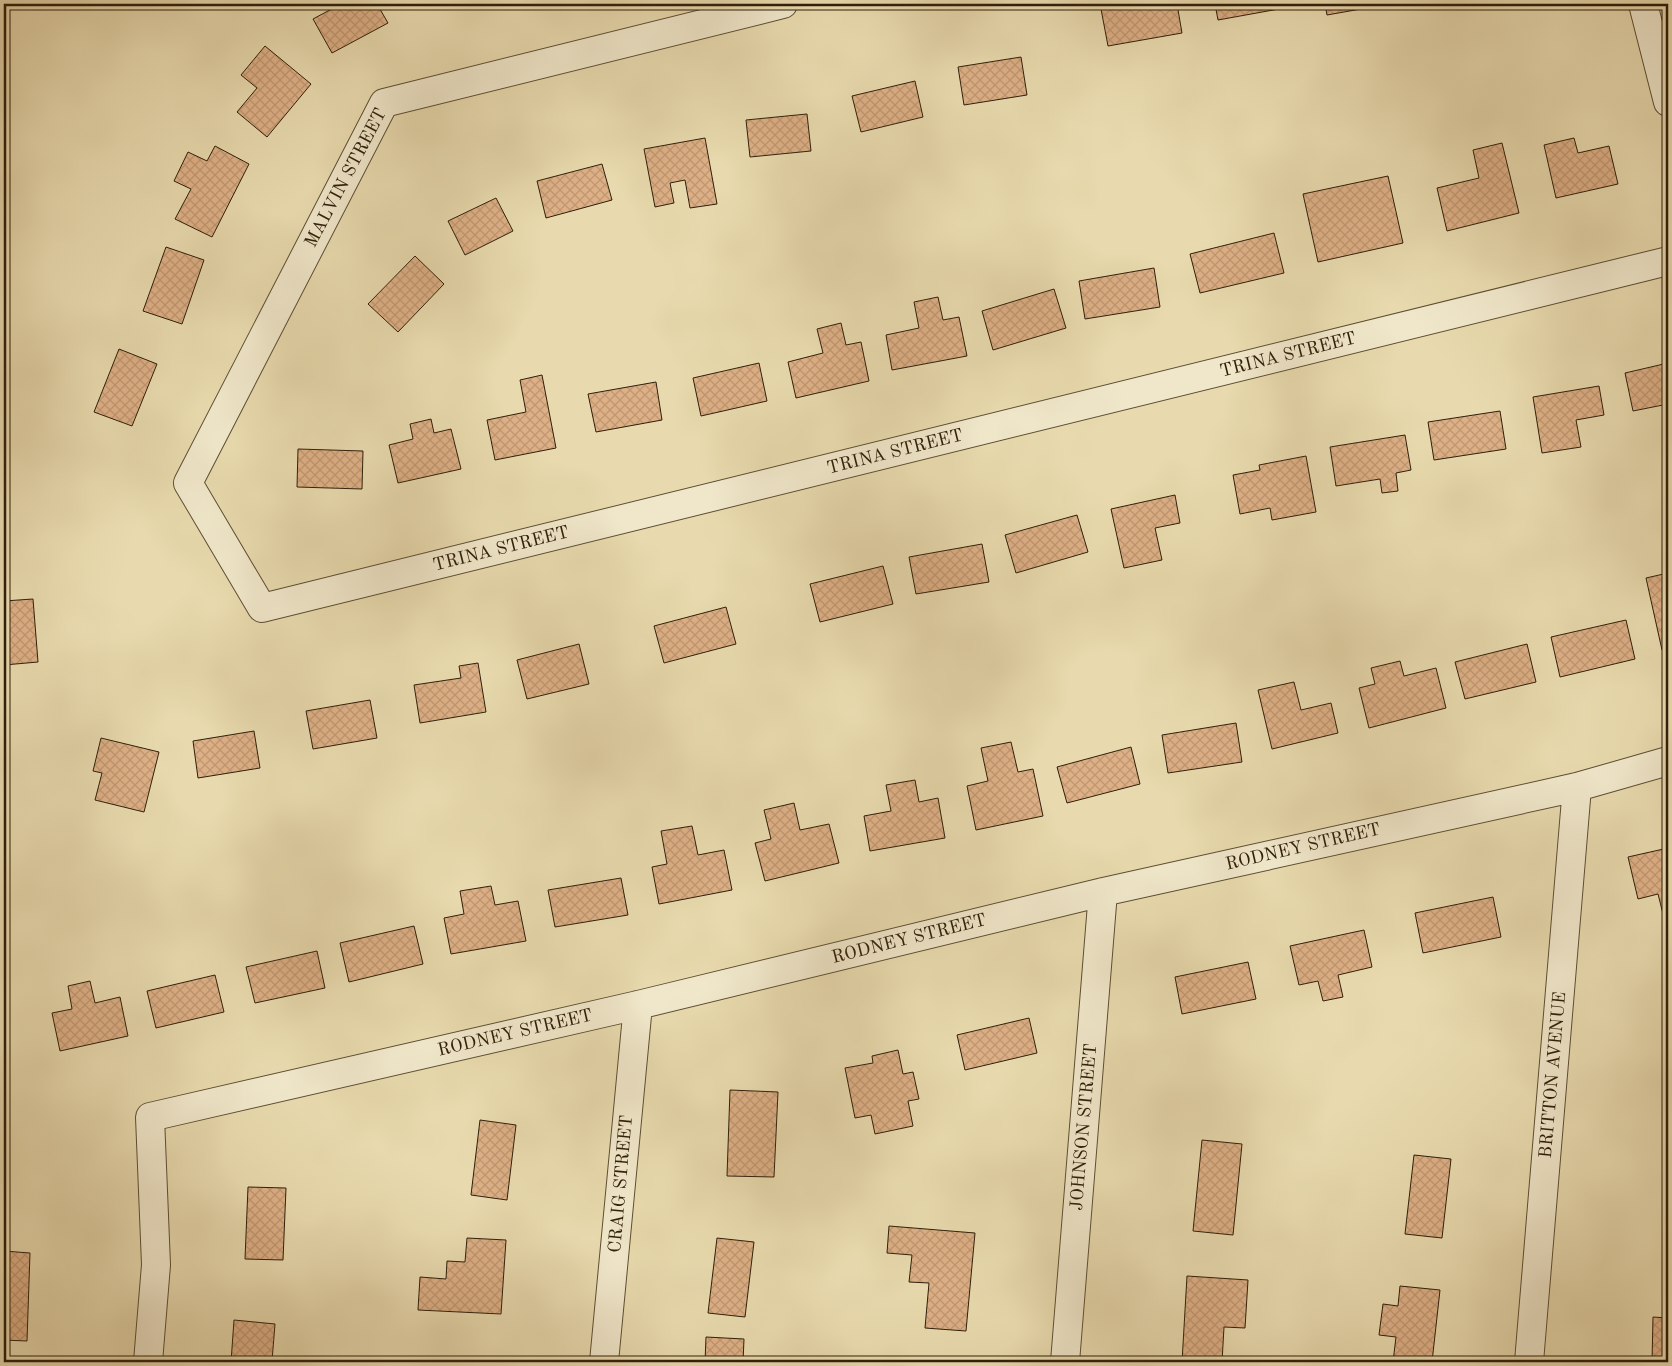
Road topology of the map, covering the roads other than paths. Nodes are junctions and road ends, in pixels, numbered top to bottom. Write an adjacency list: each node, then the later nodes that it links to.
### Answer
1 (783, 4): 5 (street, MALVIN STREET)
2 (1643, 4): 3 (street)
3 (1668, 102)
4 (1668, 261): 5 (street, TRINA STREET)
5 (188, 483)
6 (1668, 761): 7 (street, RODNEY STREET)
7 (1577, 787): 8 (street, RODNEY STREET); 13 (street, BRITTON AVENUE)
8 (1103, 892): 9 (street, RODNEY STREET); 12 (street, JOHNSON STREET)
9 (638, 1005): 10 (street, RODNEY STREET); 11 (street, CRAIG STREET)
10 (148, 1362)
11 (604, 1362)
12 (1065, 1362)
13 (1530, 1362)

